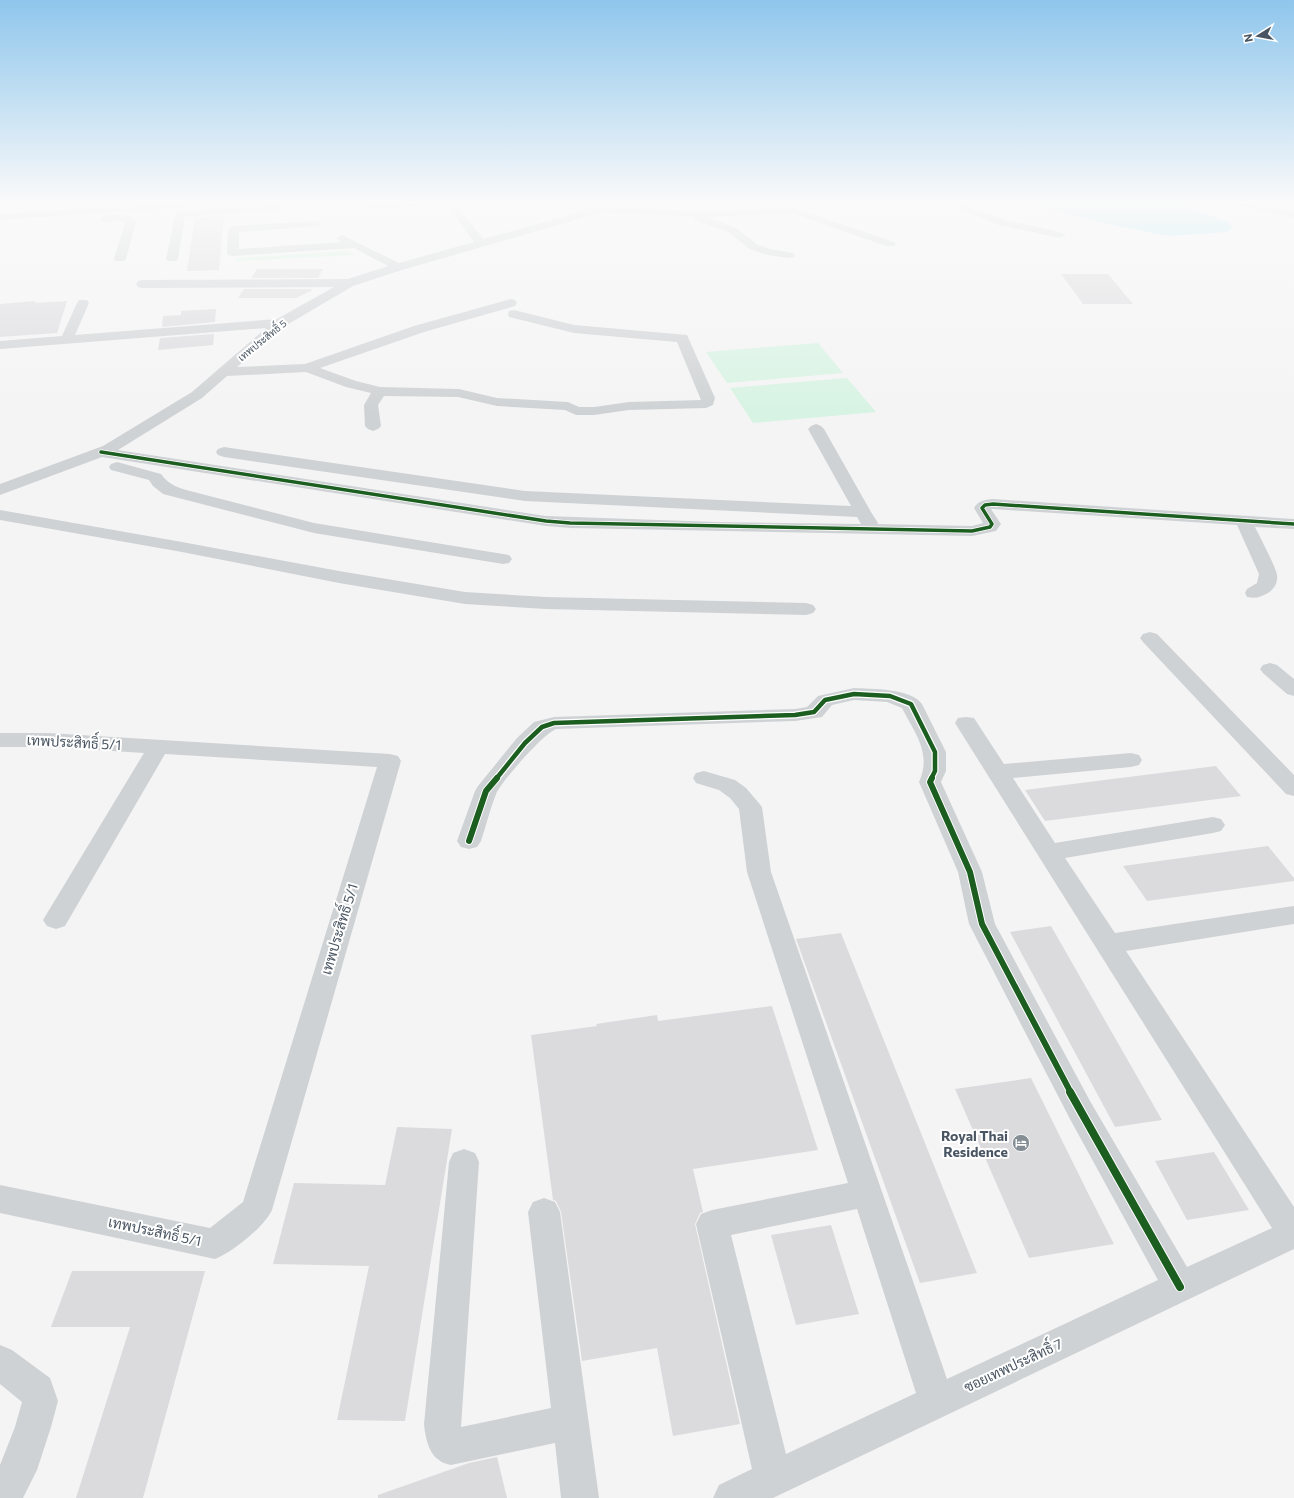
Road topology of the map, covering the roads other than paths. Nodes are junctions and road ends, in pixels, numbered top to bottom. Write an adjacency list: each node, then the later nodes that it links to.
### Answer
1 (377, 274): 2 (street, เทพประสิทธิ์ 5)
2 (349, 283): 3 (street); 5 (street, เทพประสิทธิ์ 5)
3 (142, 284)
4 (83, 303): 6 (street)
5 (280, 323): 6 (street); 9 (street, เทพประสิทธิ์ 5)
6 (67, 339): 7 (street)
7 (0, 345)
8 (307, 368): 9 (street); 10 (street); 10 (street)
9 (224, 372): 13 (street, เทพประสิทธิ์ 5)
10 (380, 391): 11 (street)
11 (373, 426)
12 (816, 429): 17 (street)
13 (101, 452): 15 (street, เทพประสิทธิ์ 5); 21 (street)
14 (224, 452): 17 (street)
15 (85, 459): 16 (street, เทพประสิทธิ์ 5); 22 (street)
16 (0, 490)
17 (863, 512): 21 (street)
18 (0, 515): 24 (street)
19 (1243, 520): 20 (street); 21 (street); 23 (street)
20 (1294, 524)
21 (872, 529)
22 (503, 559)
23 (1254, 593)
24 (806, 609)
25 (1150, 638): 34 (street)
26 (1270, 668): 27 (street)
27 (1294, 690)
28 (966, 723): 32 (street)
29 (0, 740): 30 (street, เทพประสิทธิ์ 5/1)
30 (158, 747): 39 (street); 43 (street, เทพประสิทธิ์ 5/1)
31 (1131, 760): 32 (street)
32 (998, 772): 37 (street)
33 (704, 778): 42 (street)
34 (1294, 790)
35 (1213, 826): 37 (street)
36 (469, 841): 46 (street)
37 (1049, 852): 40 (street)
38 (1294, 915): 40 (street)
39 (56, 920)
40 (1108, 944): 45 (street)
41 (464, 1162): 49 (street)
42 (867, 1193): 48 (street); 50 (street)
43 (0, 1199)
44 (544, 1212): 49 (street)
45 (1294, 1233): 46 (street, ซอยเทพประสิทธิ์ 7)
46 (1180, 1286): 48 (street, ซอยเทพประสิทธิ์ 7)
47 (0, 1362): 51 (street)
48 (937, 1401): 50 (street, ซอยเทพประสิทธิ์ 7)
49 (570, 1422): 52 (street)
50 (773, 1478): 53 (street, ซอยเทพประสิทธิ์ 7)
51 (2, 1498)
52 (580, 1498)
53 (732, 1498)

